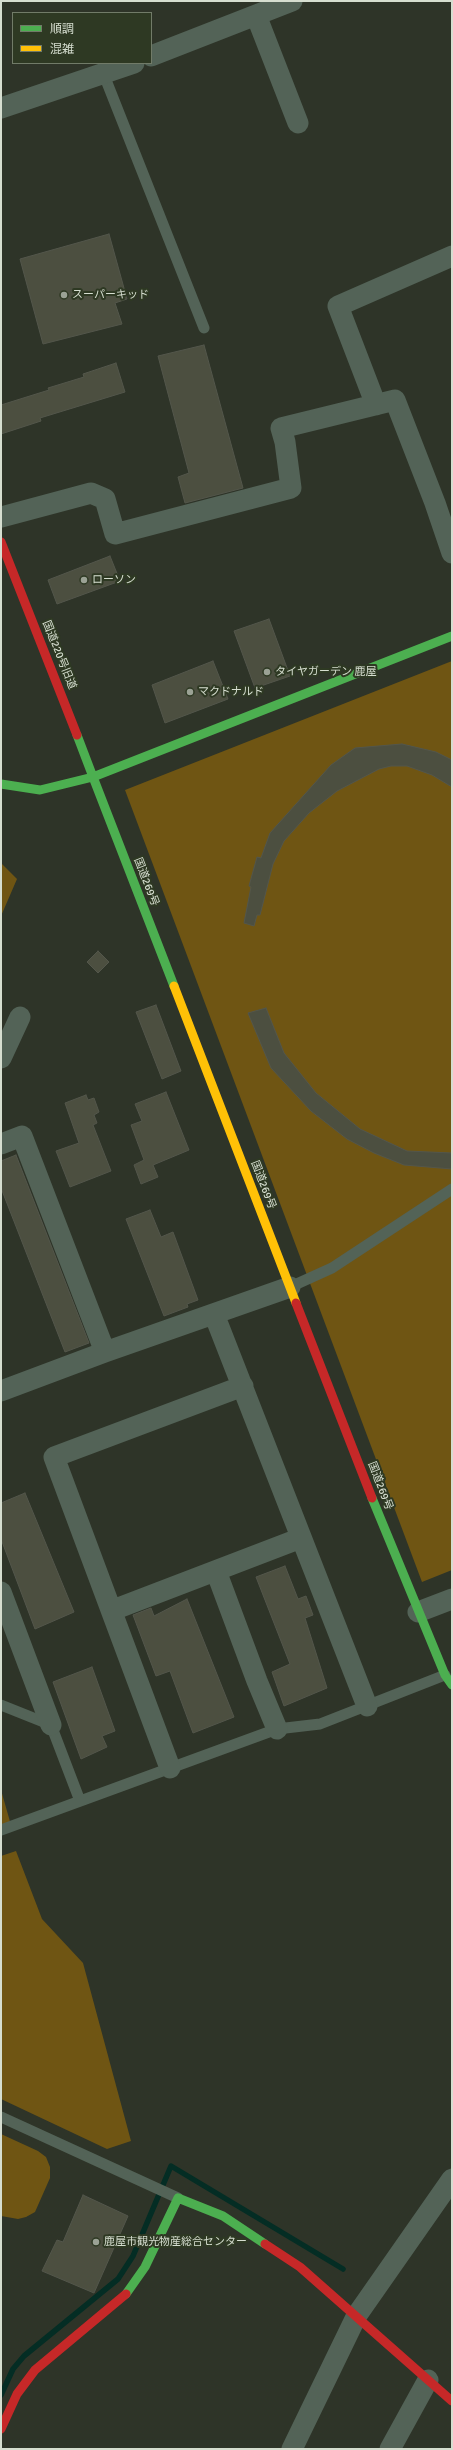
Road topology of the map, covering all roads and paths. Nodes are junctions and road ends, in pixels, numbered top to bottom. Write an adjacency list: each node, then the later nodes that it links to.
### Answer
1 (292, 1): 2 (street)
2 (256, 15): 3 (street); 7 (street)
3 (152, 56)
4 (132, 64): 5 (street)
5 (104, 75): 6 (street); 9 (lane)
6 (1, 108)
7 (298, 123)
8 (452, 256): 10 (street)
9 (204, 328)
10 (376, 405): 11 (street); 13 (street)
11 (1, 518)
12 (1, 542): 15 (main road, 国道220号旧道)
13 (452, 553)
14 (452, 636): 15 (main road)
15 (93, 777): 16 (main road); 21 (main road, 国道269号)
16 (1, 784)
17 (20, 1017): 18 (street)
18 (1, 1058)
19 (1, 1144): 23 (street)
20 (452, 1189): 21 (lane)
21 (290, 1287): 22 (street); 31 (main road, 国道269号)
22 (214, 1314): 23 (street); 24 (street)
23 (105, 1352): 25 (street)
24 (243, 1386): 26 (street); 30 (street)
25 (1, 1391)
26 (301, 1538): 27 (street); 36 (street)
27 (216, 1571): 30 (street); 38 (street)
28 (1, 1592): 37 (street)
29 (452, 1599): 31 (street)
30 (113, 1610): 39 (street)
31 (418, 1612): 32 (main road, 国道269号)
32 (445, 1676): 33 (main road, 国道269号); 34 (main road); 36 (lane)
33 (452, 1685)
34 (452, 1697)
35 (1, 1704): 37 (lane)
36 (367, 1706): 38 (lane)
37 (51, 1725): 40 (lane)
38 (277, 1729): 39 (lane)
39 (170, 1768): 40 (lane)
40 (80, 1801): 41 (lane)
41 (1, 1830)
42 (1, 2117): 44 (lane)
43 (452, 2178): 45 (street)
44 (174, 2196): 45 (main road); 48 (main road)
45 (357, 2315): 46 (main road); 49 (street)
46 (428, 2380): 47 (main road); 50 (street)
47 (452, 2401)
48 (1, 2429)
49 (292, 2449)
50 (390, 2449)

